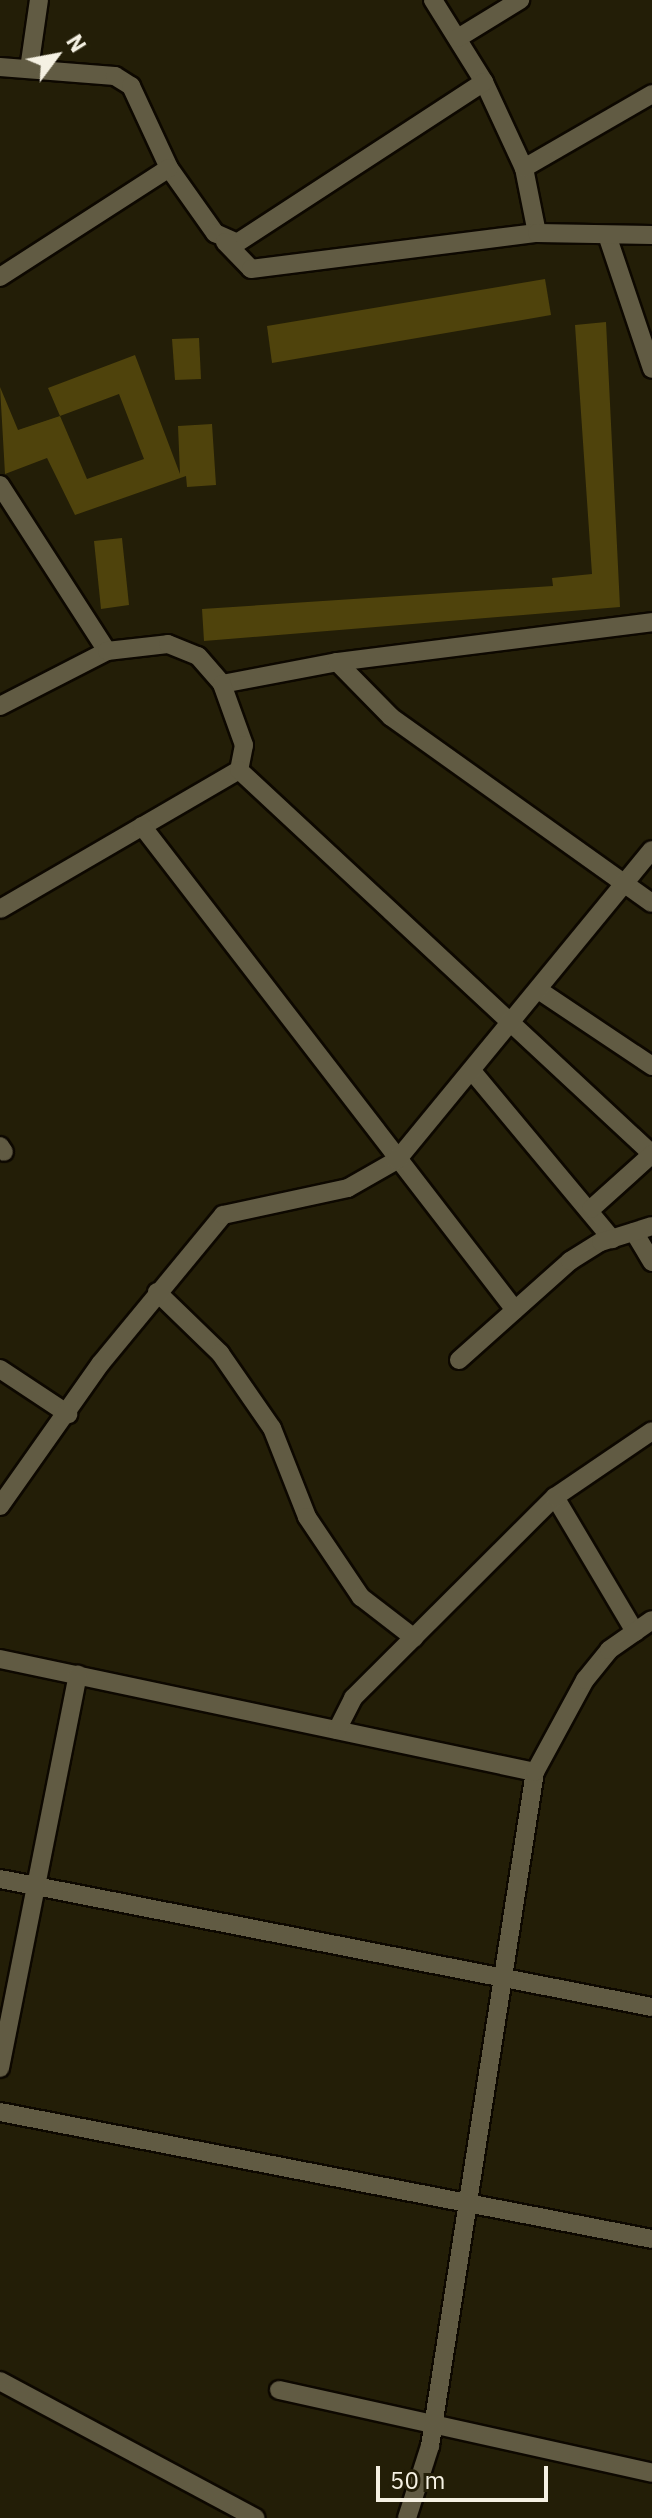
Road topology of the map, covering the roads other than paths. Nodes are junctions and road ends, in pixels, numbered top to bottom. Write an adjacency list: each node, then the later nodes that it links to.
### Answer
1 (39, 0): 6 (street)
2 (433, 0): 4 (street)
3 (520, 0): 4 (street)
4 (458, 38): 7 (street)
5 (0, 67): 6 (street)
6 (29, 69): 9 (street)
7 (484, 82): 10 (street); 14 (street)
8 (652, 94): 10 (street)
9 (169, 168): 14 (street); 15 (street)
10 (524, 168): 11 (street)
11 (537, 233): 13 (street); 14 (street)
12 (652, 235): 13 (street)
13 (608, 238): 16 (street)
14 (225, 242)
15 (0, 277)
16 (652, 369)
17 (0, 485): 19 (street)
18 (652, 622): 20 (street)
19 (107, 651): 21 (street); 22 (street)
20 (337, 662): 21 (street); 26 (street)
21 (222, 684): 23 (street)
22 (0, 706)
23 (239, 770): 24 (street); 30 (street)
24 (142, 826): 28 (street); 34 (street)
25 (652, 850): 26 (street)
26 (626, 884): 27 (street); 29 (street)
27 (652, 903)
28 (0, 909)
29 (540, 991): 30 (street); 31 (street)
30 (511, 1027): 32 (street); 33 (street)
31 (652, 1066)
32 (472, 1071): 34 (street); 35 (street)
33 (652, 1154): 35 (street)
34 (397, 1160): 40 (street); 41 (street)
35 (591, 1209): 38 (street)
36 (652, 1226): 37 (street)
37 (634, 1232): 38 (street); 39 (street)
38 (612, 1239): 41 (street)
39 (652, 1262)
40 (157, 1292): 44 (street); 50 (street)
41 (515, 1310): 42 (street)
42 (459, 1360)
43 (0, 1369): 44 (street)
44 (68, 1414): 47 (street)
45 (652, 1431): 46 (street)
46 (555, 1497): 49 (street); 50 (street)
47 (0, 1506)
48 (652, 1620): 49 (street)
49 (635, 1632): 54 (street)
50 (414, 1638): 53 (street)
51 (0, 1659): 52 (street)
52 (78, 1675): 53 (street); 56 (street)
53 (337, 1730): 54 (street)
54 (535, 1772): 57 (street)
55 (0, 1879): 56 (street)
56 (36, 1886): 57 (street); 59 (street)
57 (503, 1976): 58 (street); 61 (street)
58 (652, 2007)
59 (0, 2068)
60 (0, 2112): 61 (street)
61 (467, 2203): 62 (street); 65 (street)
62 (652, 2239)
63 (0, 2381): 67 (street)
64 (279, 2390): 65 (street)
65 (432, 2427): 66 (street); 68 (street)
66 (652, 2473)
67 (256, 2518)
68 (407, 2518)

